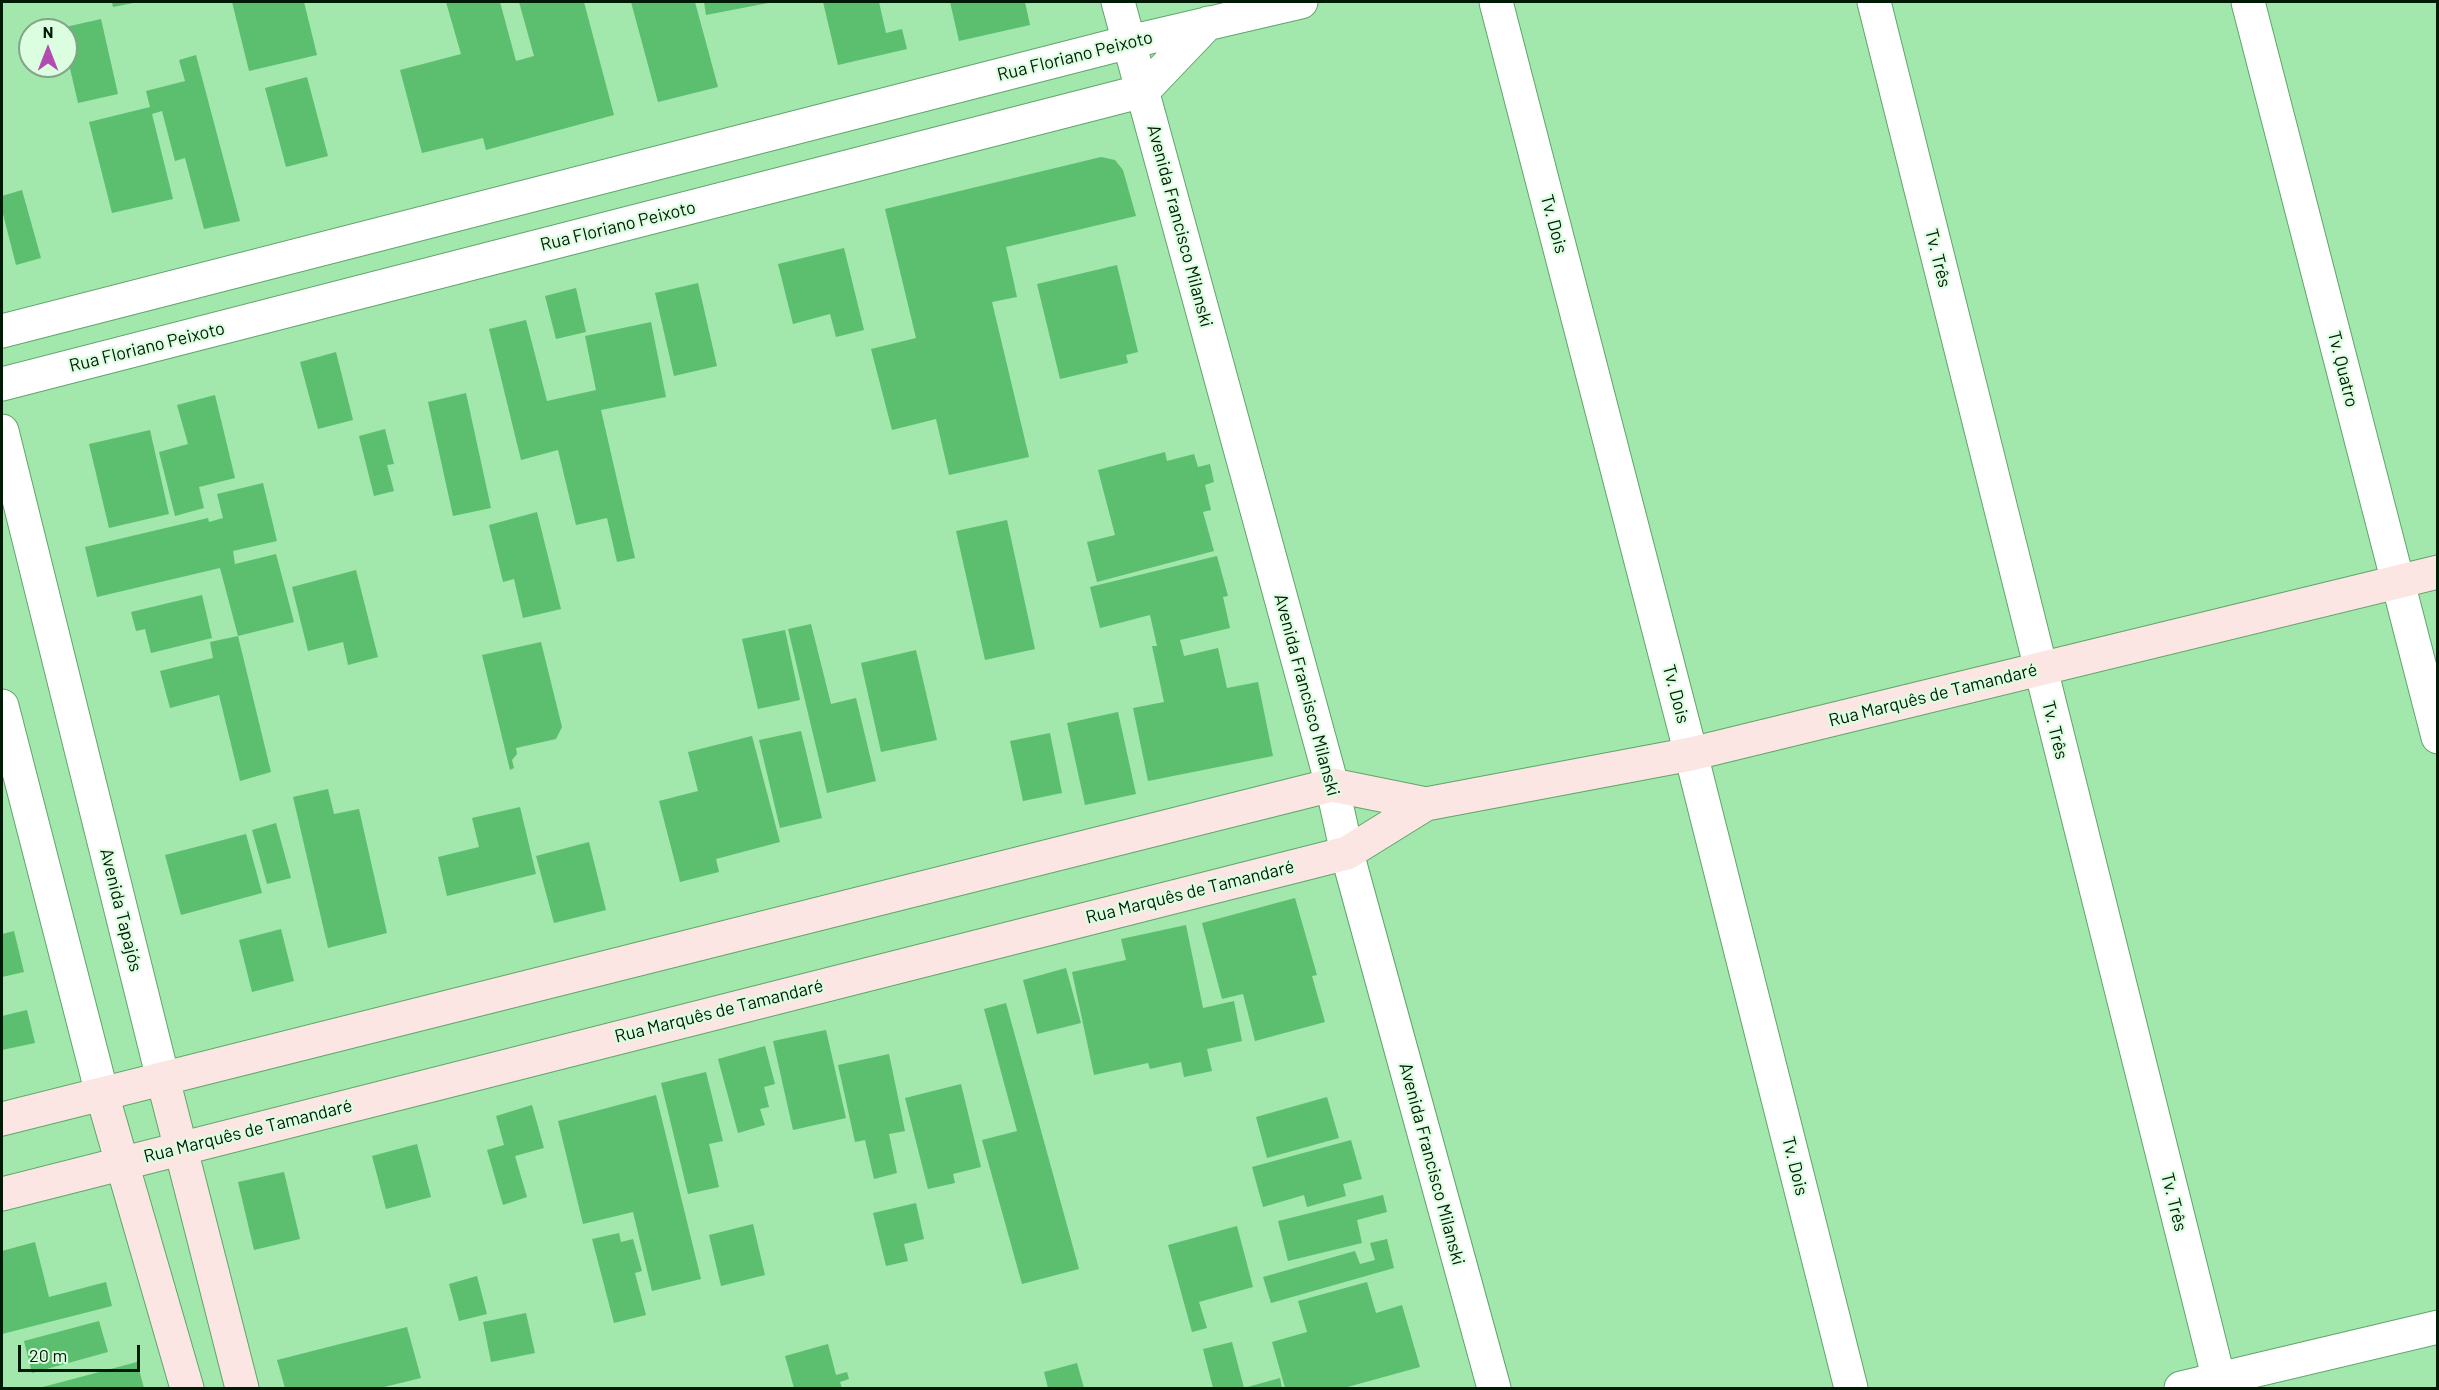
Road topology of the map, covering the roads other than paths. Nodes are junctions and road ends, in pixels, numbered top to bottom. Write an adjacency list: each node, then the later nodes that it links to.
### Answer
1 (1118, 2): 7 (street, Avenida Francisco Milanski)
2 (1302, 2): 6 (street, Rua Floriano Peixoto)
3 (1496, 2): 17 (street, Tv. Dois)
4 (1874, 2): 14 (street, Tv. Três)
5 (2248, 2): 13 (street, Tv. Quatro)
6 (1208, 23): 7 (street, Rua Floriano Peixoto); 8 (street, Rua Floriano Peixoto)
7 (1130, 42): 8 (street, Avenida Francisco Milanski); 9 (street, Rua Floriano Peixoto)
8 (1143, 91): 10 (street, Rua Floriano Peixoto); 18 (street, Avenida Francisco Milanski)
9 (2, 331)
10 (2, 384)
11 (2, 431): 21 (street, Avenida Tapajós)
12 (2438, 572): 13 (street, Rua Marquês de Tamandaré)
13 (2398, 580): 14 (street, Rua Marquês de Tamandaré); 16 (street, Tv. Quatro)
14 (2040, 669): 17 (street, Rua Marquês de Tamandaré); 28 (street, Tv. Três)
15 (2, 706): 22 (street)
16 (2438, 736)
17 (1691, 754): 19 (street, Rua Marquês de Tamandaré); 32 (street, Tv. Dois)
18 (1332, 785): 19 (street, Rua Marquês de Tamandaré); 20 (street, Avenida Francisco Milanski); 21 (street, Rua Marquês de Tamandaré)
19 (1426, 804): 20 (street, Rua Marquês de Tamandaré)
20 (1347, 853): 24 (street, Rua Marquês de Tamandaré); 31 (street, Avenida Francisco Milanski)
21 (163, 1079): 22 (street, Rua Marquês de Tamandaré); 24 (street, Avenida Tapajós)
22 (102, 1094): 23 (street, Rua Marquês de Tamandaré); 25 (street)
23 (2, 1119)
24 (179, 1148): 25 (street, Rua Marquês de Tamandaré); 30 (street, Avenida Tapajós)
25 (123, 1162): 26 (street, Rua Marquês de Tamandaré); 29 (street)
26 (2, 1194)
27 (2438, 1327): 28 (street)
28 (2219, 1384): 33 (street)
29 (187, 1389)
30 (242, 1389)
31 (1494, 1389)
32 (1851, 1389)
33 (2181, 1389)

